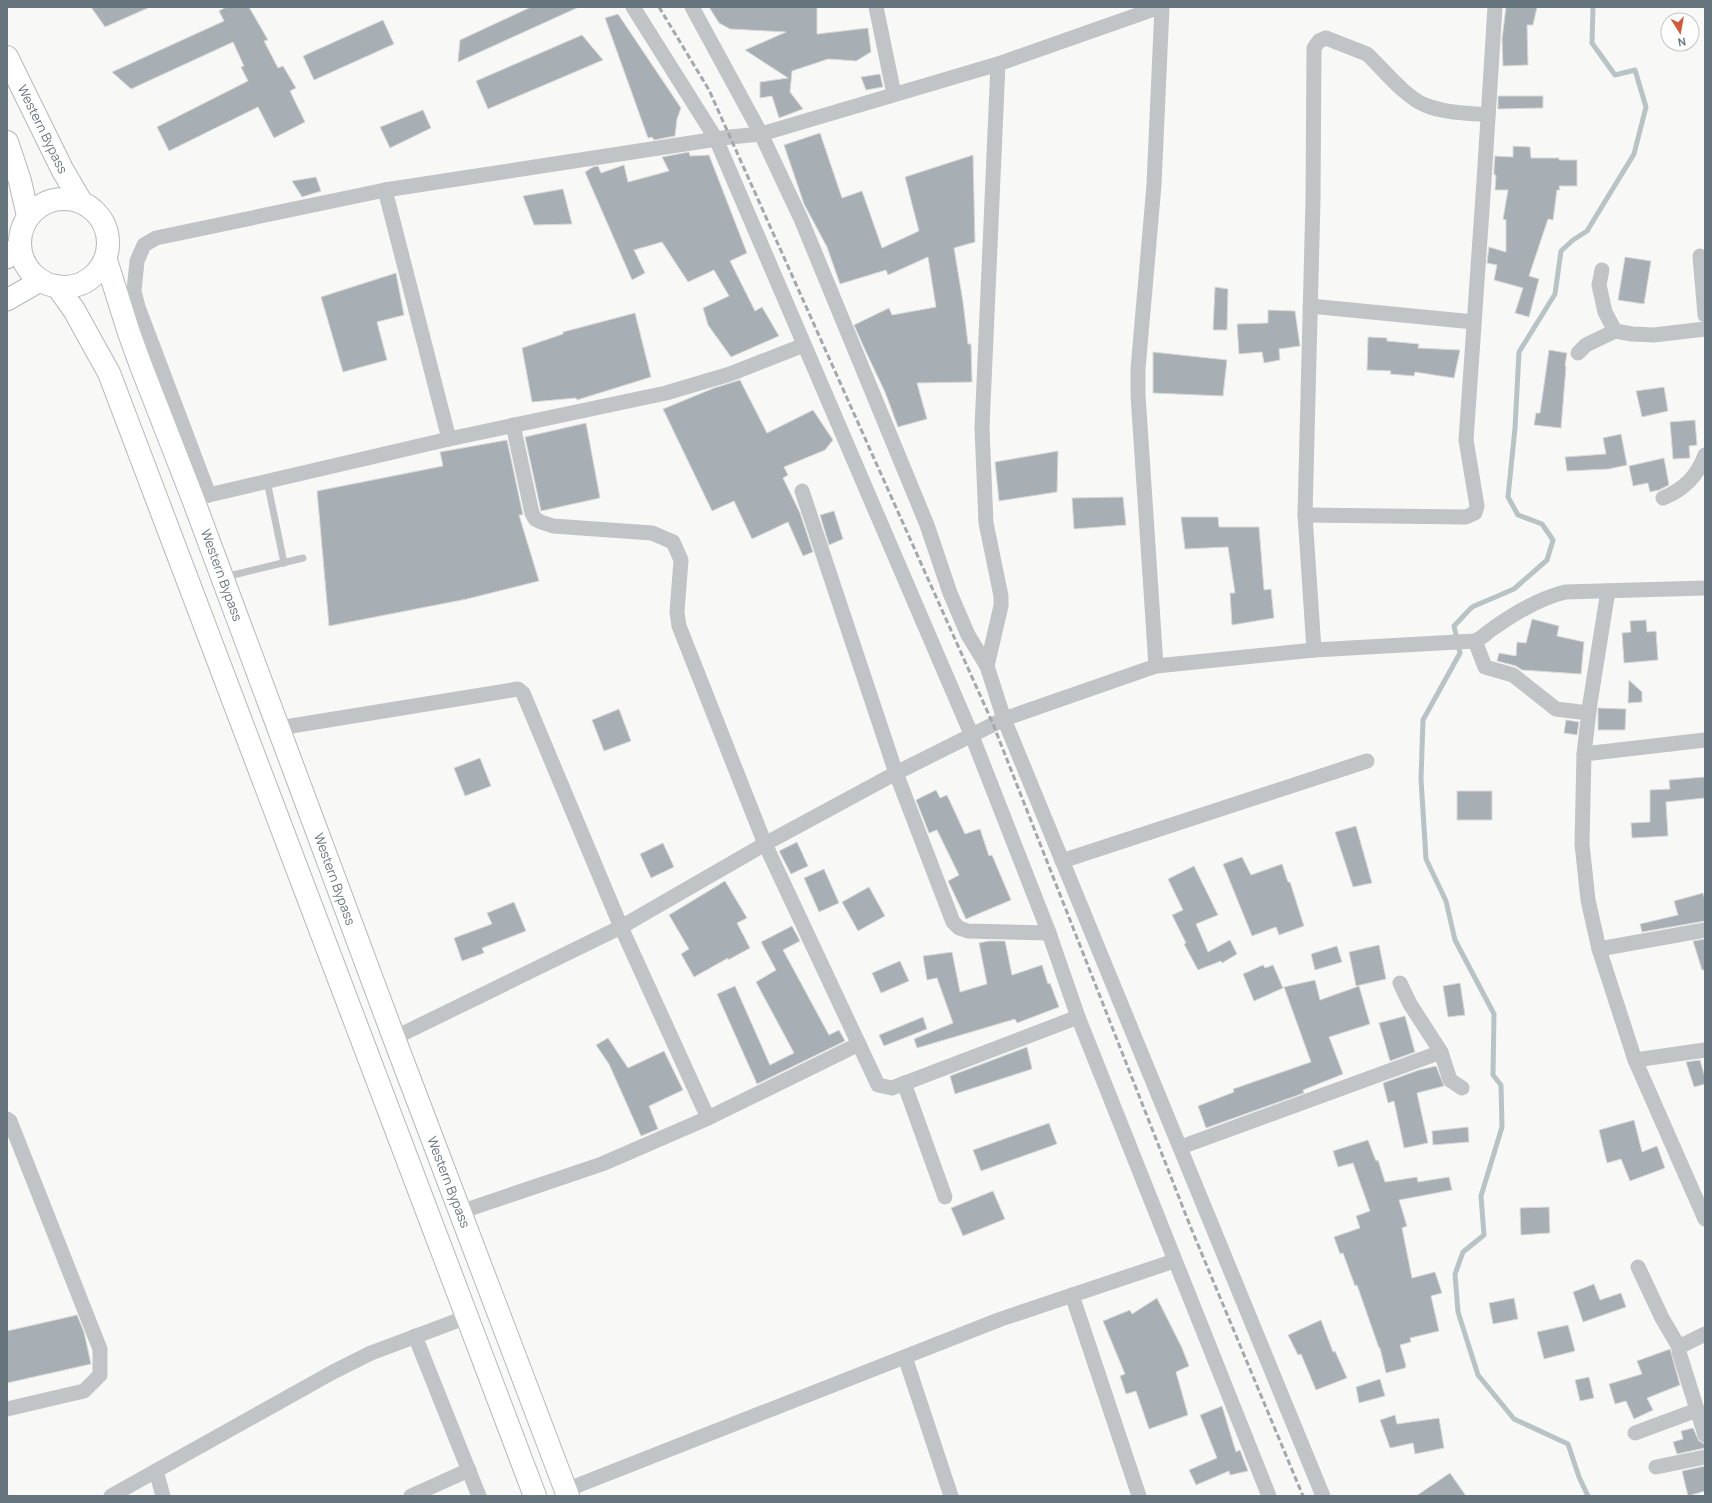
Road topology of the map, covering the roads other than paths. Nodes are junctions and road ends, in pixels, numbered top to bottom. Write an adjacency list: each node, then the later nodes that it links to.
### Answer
1 (633, 7): 11 (street)
2 (692, 7): 10 (street)
3 (876, 7): 8 (street)
4 (1161, 7): 7 (street); 45 (street)
5 (1495, 7): 9 (street)
6 (7, 56): 14 (main road, Western Bypass)
7 (998, 64): 8 (street); 44 (street)
8 (894, 94): 10 (street)
9 (1488, 115): 22 (street); 24 (street)
10 (761, 134): 11 (street); 44 (street)
11 (716, 139): 13 (street); 27 (street)
12 (7, 142): 15 (main road)
13 (385, 190): 30 (street); 34 (street)
14 (80, 200): 15 (main road); 18 (main road)
15 (28, 216): 16 (main road)
16 (13, 252): 20 (main road)
17 (1700, 256): 23 (street)
18 (106, 260): 20 (main road); 34 (main road, Western Bypass)
19 (1602, 270): 26 (street)
20 (49, 284): 21 (main road); 78 (main road)
21 (7, 300)
22 (1310, 306): 24 (street); 36 (street)
23 (1705, 315)
24 (1474, 322): 36 (street)
25 (1705, 329): 26 (street)
26 (1615, 331): 28 (street)
27 (804, 345): 29 (street); 49 (street)
28 (1578, 353)
29 (513, 425): 30 (street); 54 (street)
30 (449, 439): 32 (street)
31 (1705, 455): 35 (street)
32 (267, 481): 34 (street); 38 (lane)
33 (802, 491): 53 (street)
34 (201, 497): 39 (main road, Western Bypass)
35 (1663, 498)
36 (1305, 515): 43 (street)
37 (303, 558): 38 (lane)
38 (284, 563): 39 (lane)
39 (223, 578): 48 (main road, Western Bypass)
40 (1705, 588): 41 (street)
41 (1608, 591): 42 (street); 46 (street)
42 (1475, 641): 43 (street); 46 (street)
43 (1314, 650): 45 (street)
44 (987, 666): 47 (street)
45 (1156, 666): 47 (street)
46 (1588, 713): 51 (street)
47 (1004, 719): 49 (street); 55 (street)
48 (279, 728): 56 (street); 62 (main road, Western Bypass)
49 (972, 736): 53 (street); 58 (street)
50 (1705, 740): 51 (street)
51 (1584, 754): 59 (street)
52 (1367, 761): 55 (street)
53 (896, 773): 54 (street); 58 (street)
54 (765, 844): 56 (street); 63 (street)
55 (1062, 861): 71 (street)
56 (621, 927): 62 (street); 69 (street)
57 (1705, 930): 59 (street)
58 (1049, 933): 61 (street)
59 (1599, 949): 66 (street)
60 (1400, 983): 65 (street)
61 (1078, 1017): 67 (street); 75 (street)
62 (394, 1038): 73 (main road, Western Bypass)
63 (859, 1044): 67 (street); 69 (street)
64 (1705, 1050): 66 (street)
65 (1441, 1052): 68 (street); 71 (street)
66 (1635, 1060): 74 (street)
67 (904, 1083): 72 (street)
68 (1462, 1088)
69 (708, 1118): 73 (street)
70 (7, 1119): 83 (street)
71 (1181, 1147): 100 (street)
72 (945, 1196)
73 (460, 1212): 91 (main road, Western Bypass)
74 (1705, 1219)
75 (1174, 1261): 77 (street); 99 (street)
76 (1638, 1267): 81 (street)
77 (1072, 1295): 82 (street); 98 (street)
78 (467, 1317): 80 (street); 96 (main road)
79 (1705, 1334): 81 (street)
80 (415, 1336): 89 (street); 90 (street)
81 (1679, 1347): 84 (street)
82 (905, 1357): 91 (street); 97 (street)
83 (7, 1409)
84 (1697, 1410): 85 (street); 86 (street)
85 (1635, 1432)
86 (1705, 1435)
87 (1705, 1457): 88 (street)
88 (1656, 1467)
89 (469, 1470): 94 (street); 95 (street)
90 (156, 1471): 92 (street); 93 (street)
91 (567, 1493)
92 (111, 1496)
93 (163, 1496)
94 (411, 1496)
95 (479, 1496)
96 (535, 1496)
97 (951, 1496)
98 (1139, 1496)
99 (1269, 1496)
100 (1323, 1496)

